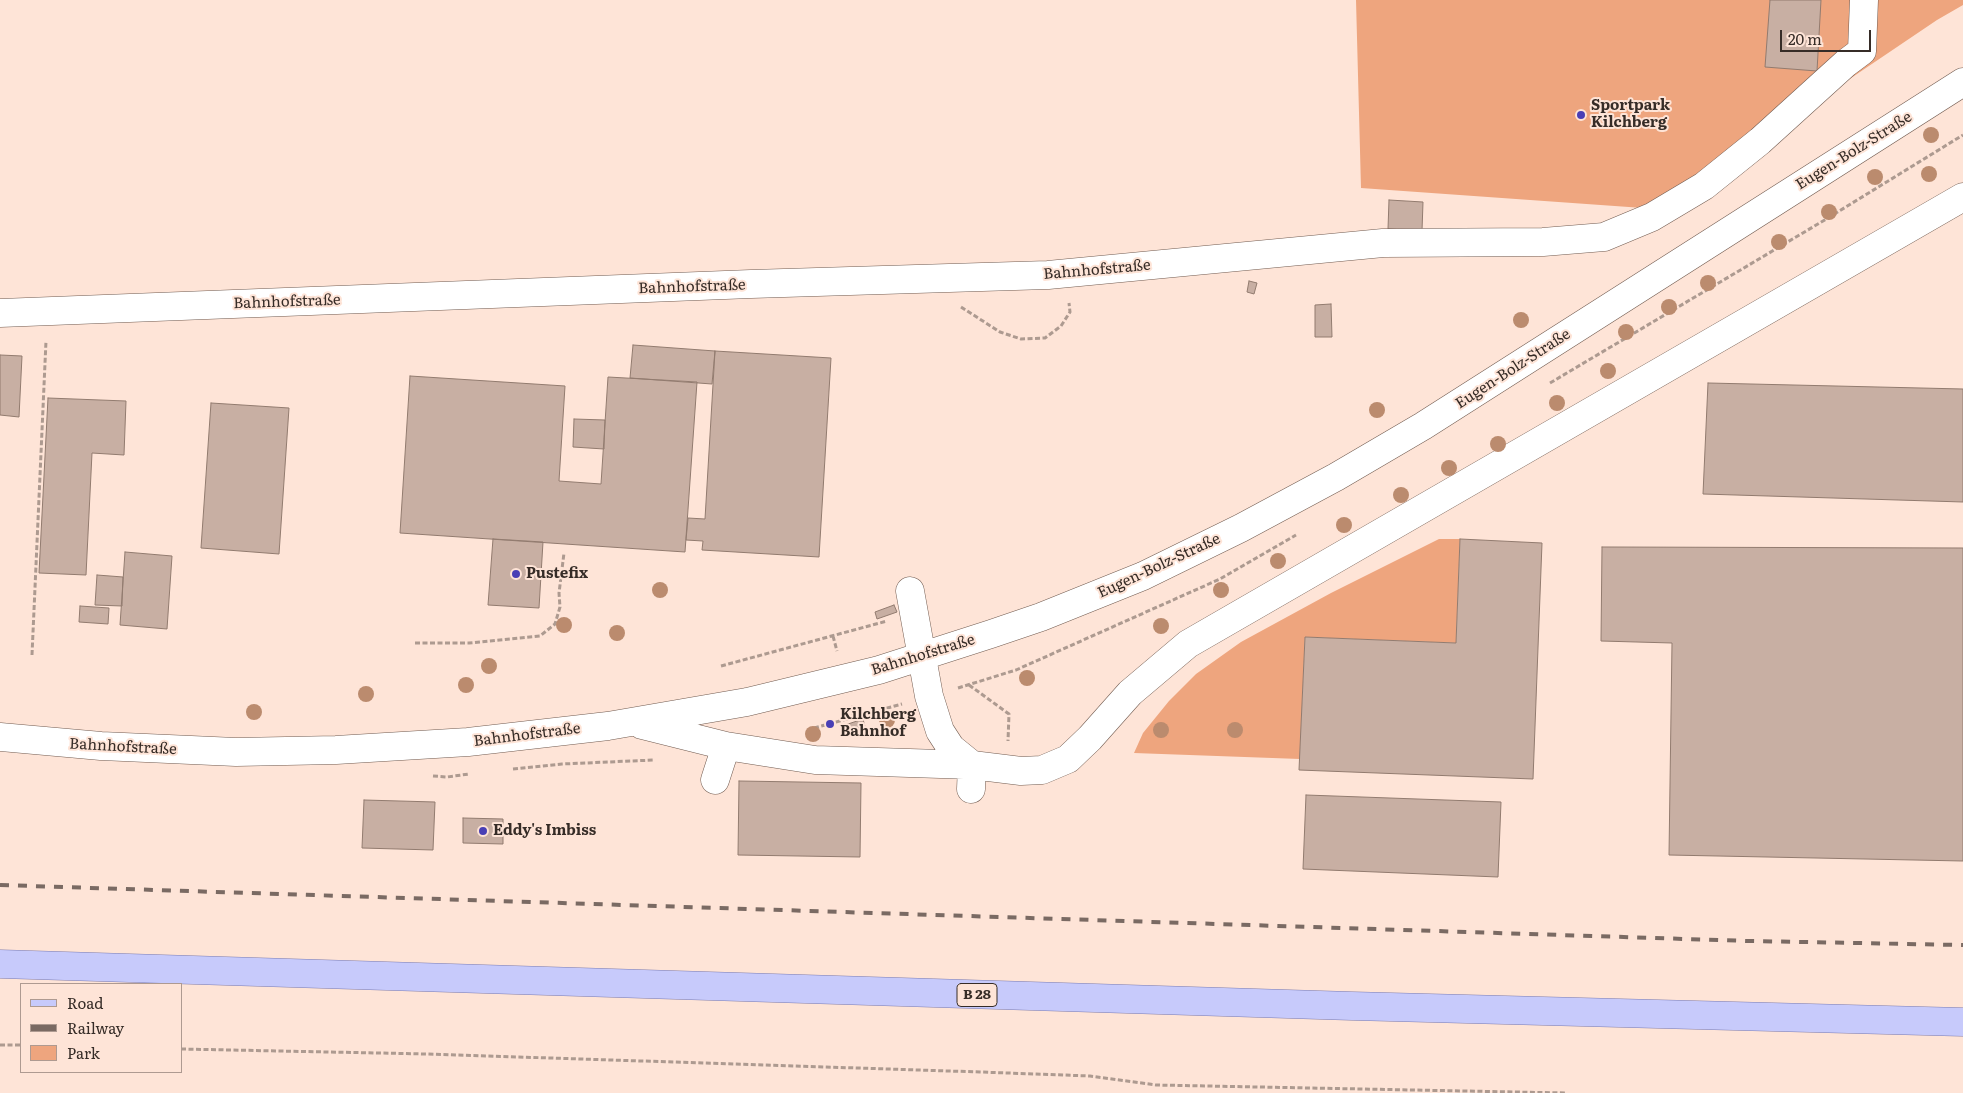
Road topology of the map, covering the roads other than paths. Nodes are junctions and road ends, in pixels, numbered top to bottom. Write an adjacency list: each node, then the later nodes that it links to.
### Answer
1 (1864, 0): 4 (street, Bahnhofstraße)
2 (1963, 82): 6 (street, Eugen-Bolz-Straße)
3 (1963, 197): 11 (street)
4 (0, 312)
5 (912, 602): 7 (street)
6 (1041, 617): 7 (street, Bahnhofstraße)
7 (922, 657): 8 (street, Bahnhofstraße); 11 (street)
8 (629, 722): 9 (street, Bahnhofstraße); 10 (street)
9 (0, 737)
10 (726, 746): 11 (street); 12 (street)
11 (971, 777)
12 (715, 780)
13 (0, 964): 14 (main road, B 28)
14 (1963, 1022)

